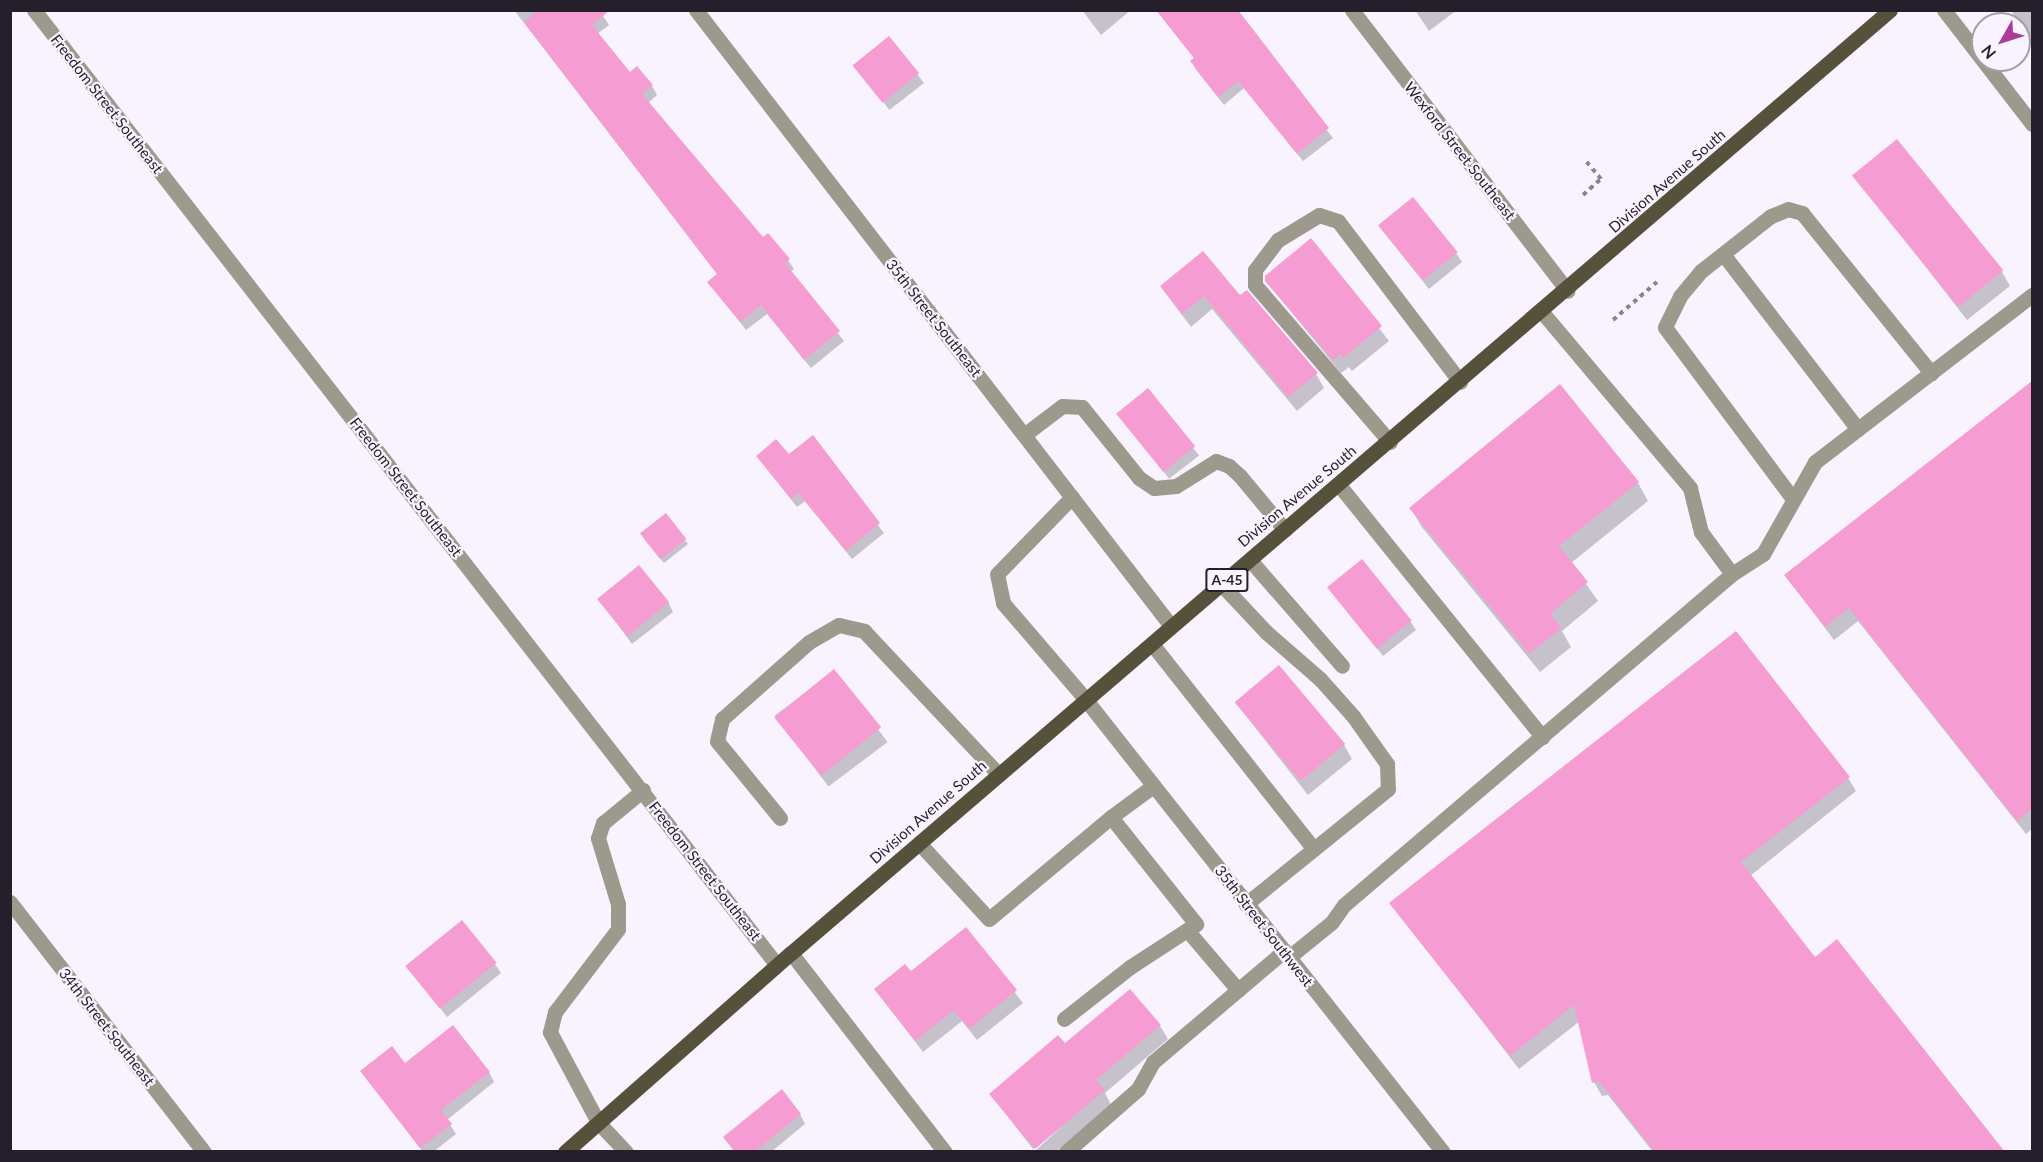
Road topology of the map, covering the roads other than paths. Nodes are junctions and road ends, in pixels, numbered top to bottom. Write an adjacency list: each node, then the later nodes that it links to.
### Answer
1 (34, 10): 30 (street, Freedom Street Southeast)
2 (696, 10): 14 (street, 35th Street Southeast)
3 (1352, 10): 8 (street, Wexford Street Southeast)
4 (1890, 10): 8 (main road, Division Avenue South / A-45)
5 (1944, 10): 6 (street)
6 (2032, 124)
7 (1723, 254): 11 (street); 13 (street); 18 (street)
8 (1568, 291): 10 (main road, Division Avenue South / A-45)
9 (2032, 296): 11 (street)
10 (1542, 312): 12 (main road, Division Avenue South / A-45); 21 (street)
11 (1930, 373): 13 (street)
12 (1460, 382): 15 (main road, Division Avenue South / A-45); 15 (street)
13 (1858, 429): 18 (street)
14 (1024, 435): 17 (street, 35th Street Southeast); 19 (street)
15 (1390, 442): 16 (main road, Division Avenue South / A-45)
16 (1339, 485): 19 (main road, Division Avenue South / A-45); 27 (street)
17 (1072, 497): 23 (street, 35th Street Southeast); 26 (street, 35th Street Southwest)
18 (1793, 499): 21 (street)
19 (1285, 531): 20 (main road, Division Avenue South / A-45)
20 (1250, 560): 22 (main road, Division Avenue South / A-45); 25 (street)
21 (1732, 574): 27 (street)
22 (1221, 584): 23 (main road, Division Avenue South / A-45); 34 (street)
23 (1172, 626): 24 (main road, Division Avenue South / A-45)
24 (1152, 644): 26 (main road, Division Avenue South / A-45); 34 (street)
25 (1342, 666)
26 (1086, 700): 28 (main road, Division Avenue South / A-45); 29 (street, 35th Street Southwest)
27 (1542, 737): 39 (street)
28 (999, 775): 32 (street); 33 (main road, Division Avenue South / A-45)
29 (1153, 786): 31 (street); 36 (street, 35th Street Southwest)
30 (643, 790): 40 (street, Freedom Street Southeast); 43 (street)
31 (1111, 817): 33 (street); 37 (street)
32 (780, 818)
33 (919, 843): 38 (main road, Division Avenue South / A-45)
34 (1314, 849): 36 (street)
35 (10, 902): 44 (street, 34th Street Southeast)
36 (1246, 904): 39 (street, 35th Street Southwest)
37 (1187, 930): 41 (street); 42 (street)
38 (791, 953): 40 (main road, Division Avenue South / A-45); 47 (street)
39 (1287, 954): 41 (street); 49 (street, 35th Street Southwest)
40 (777, 965): 43 (main road, Division Avenue South / A-45)
41 (1238, 990): 48 (street)
42 (1064, 1019)
43 (598, 1122): 45 (main road, Division Avenue South / A-45); 46 (street)
44 (204, 1152)
45 (565, 1152)
46 (626, 1152)
47 (945, 1152)
48 (1066, 1152)
49 (1443, 1152)

